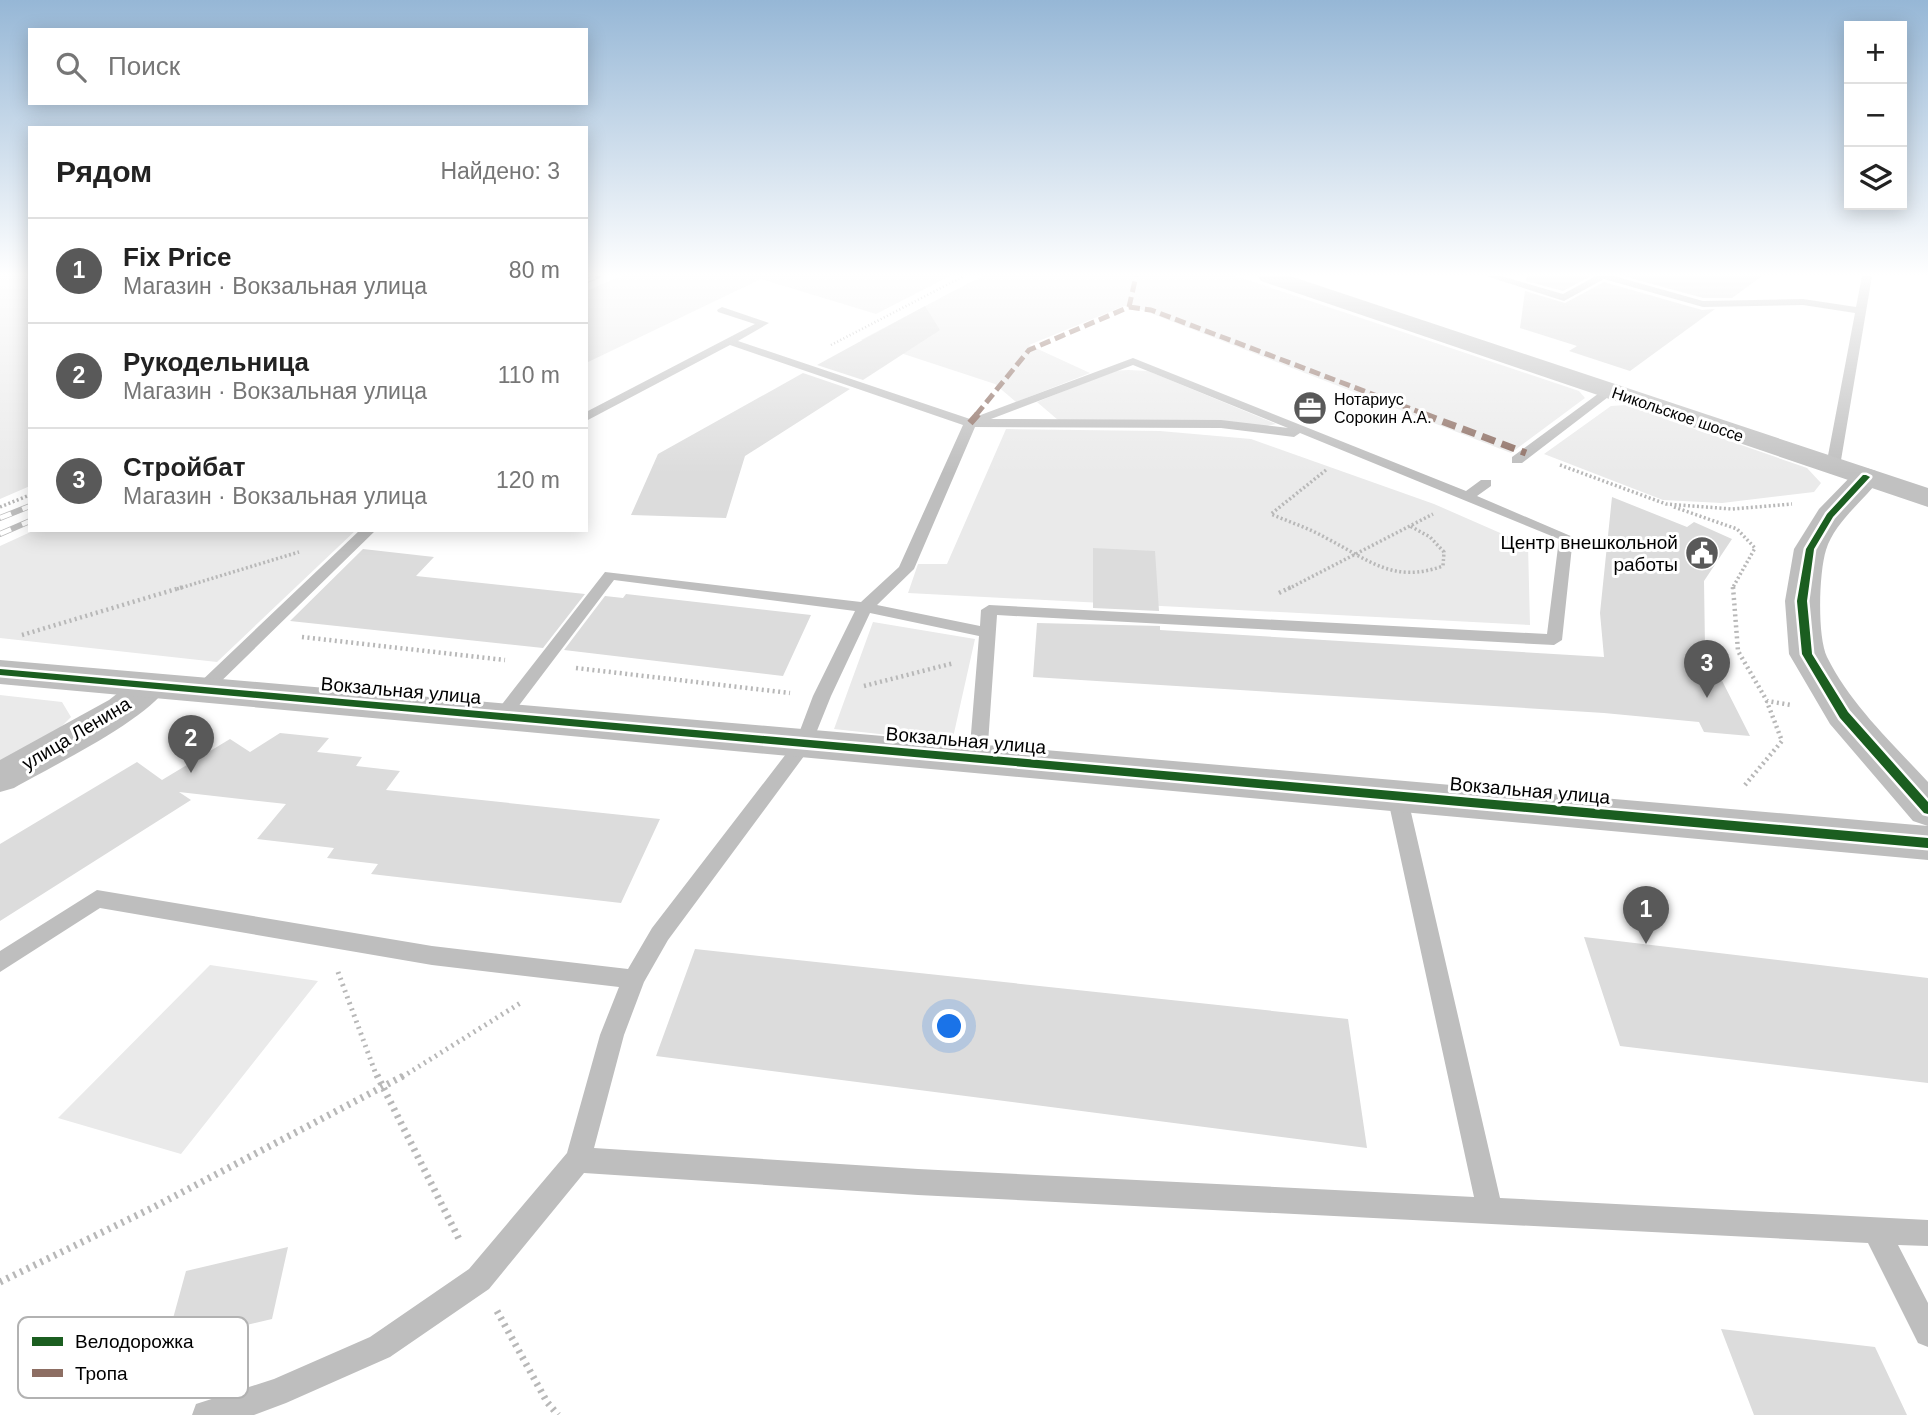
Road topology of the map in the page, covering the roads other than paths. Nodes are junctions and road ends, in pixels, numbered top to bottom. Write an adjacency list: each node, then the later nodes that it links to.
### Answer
1 (731, 342): 5 (lane); 6 (lane)
2 (1465, 342): 4 (main road, Никольское шоссе)
3 (1859, 342): 9 (lane)
4 (1610, 391): 8 (lane); 9 (main road, Никольское шоссе)
5 (588, 416)
6 (971, 423): 7 (lane); 7 (lane); 14 (lane)
7 (1320, 437): 11 (lane)
8 (1521, 456)
9 (1849, 481): 12 (main road, Никольское шоссе); 24 (street)
10 (1486, 483): 11 (lane)
11 (1467, 497): 15 (lane)
12 (1928, 498)
13 (367, 532): 18 (lane)
14 (865, 607): 15 (lane); 19 (lane); 20 (lane)
15 (987, 633): 21 (lane)
16 (7, 655): 17 (street, Вокзальная улица)
17 (150, 686): 18 (street, Вокзальная улица); 22 (street, улица Ленина)
18 (202, 690): 19 (street, Вокзальная улица)
19 (502, 716): 20 (street, Вокзальная улица)
20 (804, 743): 21 (street, Вокзальная улица); 27 (lane)
21 (978, 758): 23 (street, Вокзальная улица)
22 (0, 778)
23 (1397, 796): 25 (street, Вокзальная улица); 29 (lane)
24 (1928, 810)
25 (1928, 843)
26 (0, 963): 27 (lane)
27 (634, 979): 28 (lane)
28 (578, 1160): 29 (lane); 33 (lane)
29 (1490, 1210): 30 (lane)
30 (1876, 1230): 31 (lane); 32 (lane)
31 (1928, 1233)
32 (1928, 1333)
33 (207, 1415)

